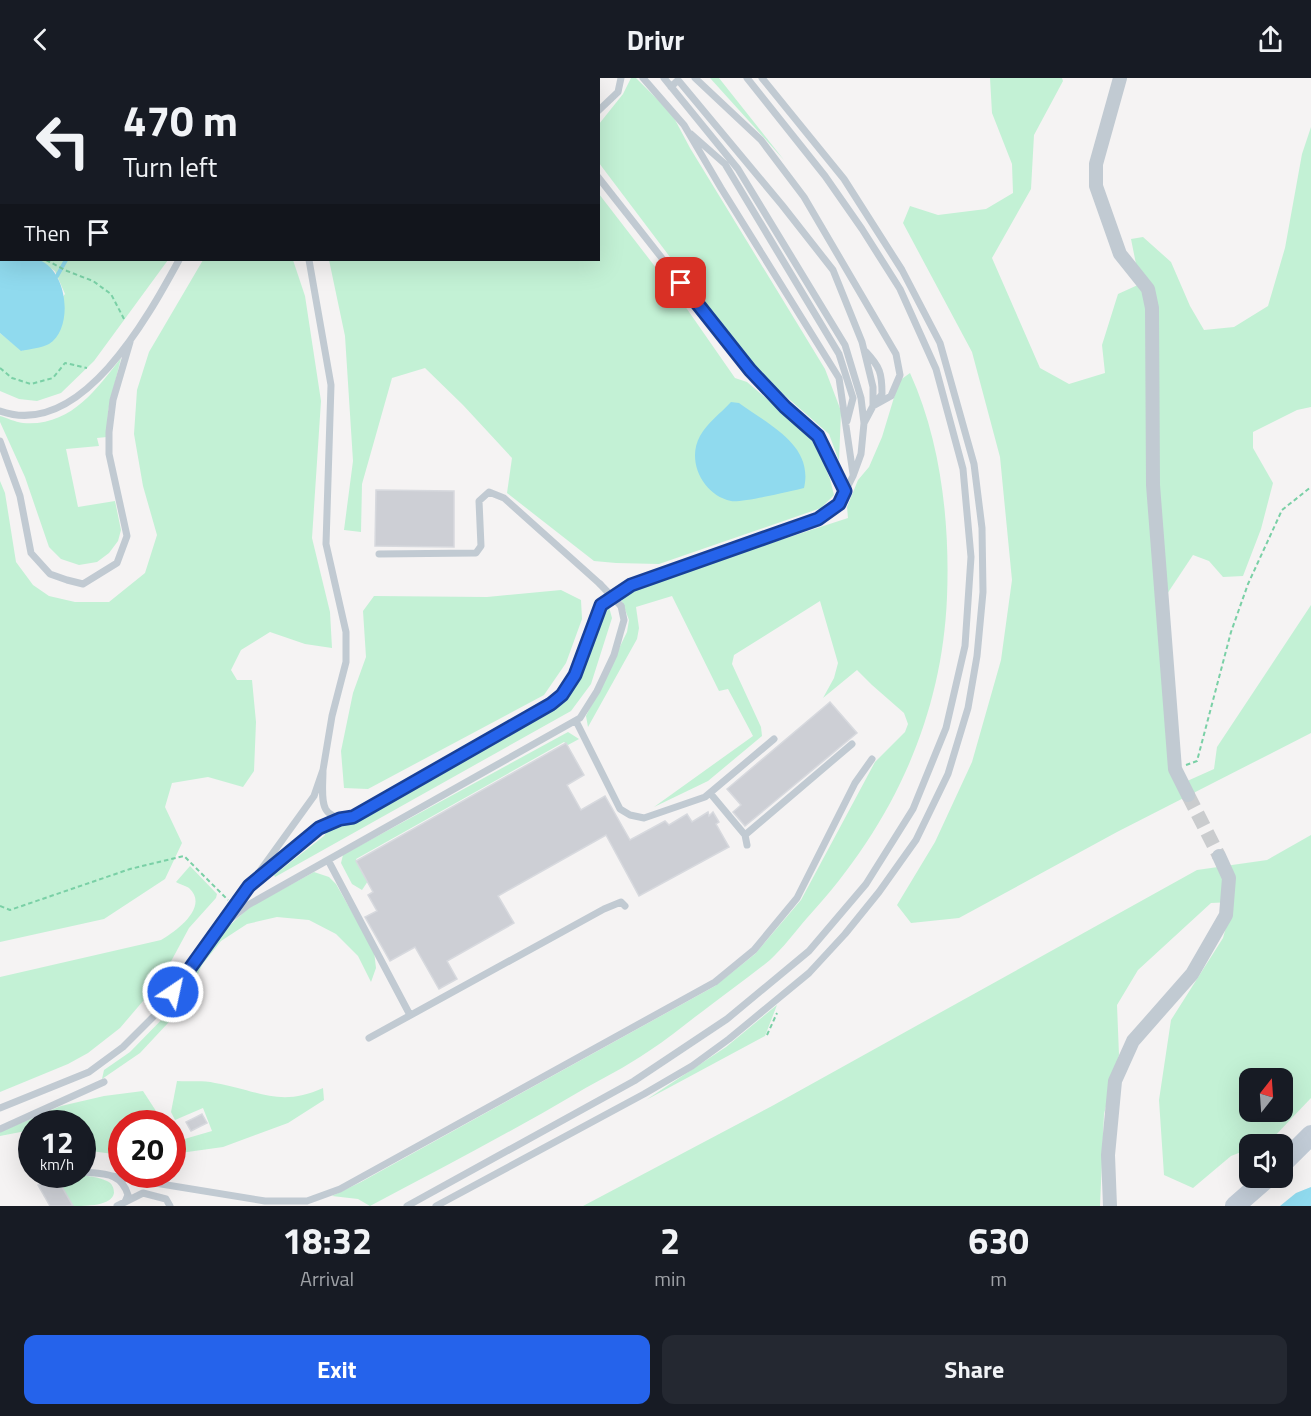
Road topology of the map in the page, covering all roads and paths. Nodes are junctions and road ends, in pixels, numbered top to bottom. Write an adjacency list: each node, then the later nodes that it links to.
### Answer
1 (621, 78): 10 (lane)
2 (643, 78): 11 (lane)
3 (664, 78): 9 (lane)
4 (695, 78): 20 (lane)
5 (747, 78): 60 (lane)
6 (762, 78): 61 (lane)
7 (1120, 78): 33 (street)
8 (680, 79): 9 (lane); 20 (lane)
9 (671, 87): 23 (lane)
10 (600, 109)
11 (687, 130): 22 (lane); 22 (lane)
12 (600, 180): 27 (lane)
13 (48, 261): 16 (path)
14 (178, 261): 17 (lane)
15 (309, 261): 34 (lane)
16 (124, 320)
17 (130, 342): 21 (lane); 24 (lane)
18 (87, 368): 19 (path)
19 (0, 369)
20 (873, 406): 23 (lane)
21 (0, 411)
22 (847, 423): 25 (lane)
23 (864, 423): 25 (lane)
24 (0, 441)
25 (853, 476): 27 (lane)
26 (1311, 487): 33 (path)
27 (845, 491): 37 (lane)
28 (379, 554): 29 (lane, bridge)
29 (576, 721): 35 (lane); 41 (lane)
30 (774, 739): 35 (lane)
31 (852, 744): 38 (lane)
32 (872, 759): 55 (lane)
33 (1175, 769): 36 (street)
34 (323, 770): 37 (lane); 42 (lane)
35 (710, 793): 38 (lane)
36 (1188, 795)
37 (340, 819): 42 (lane)
38 (744, 835): 39 (lane)
39 (747, 845)
40 (1220, 856): 62 (street)
41 (328, 860): 46 (lane); 47 (lane)
42 (249, 886): 44 (lane)
43 (0, 906): 44 (path)
44 (234, 906): 46 (lane)
45 (625, 906): 47 (lane)
46 (219, 928): 50 (lane)
47 (410, 1015): 48 (lane)
48 (369, 1038)
49 (104, 1082): 51 (lane)
50 (0, 1108)
51 (0, 1129)
52 (1311, 1135): 53 (street)
53 (1293, 1153)
54 (125, 1188): 57 (lane)
55 (185, 1188)
56 (1256, 1188): 63 (street)
57 (125, 1202): 58 (lane); 59 (lane)
58 (117, 1206)
59 (170, 1206)
60 (407, 1206)
61 (436, 1206)
62 (1110, 1206)
63 (1235, 1206)

